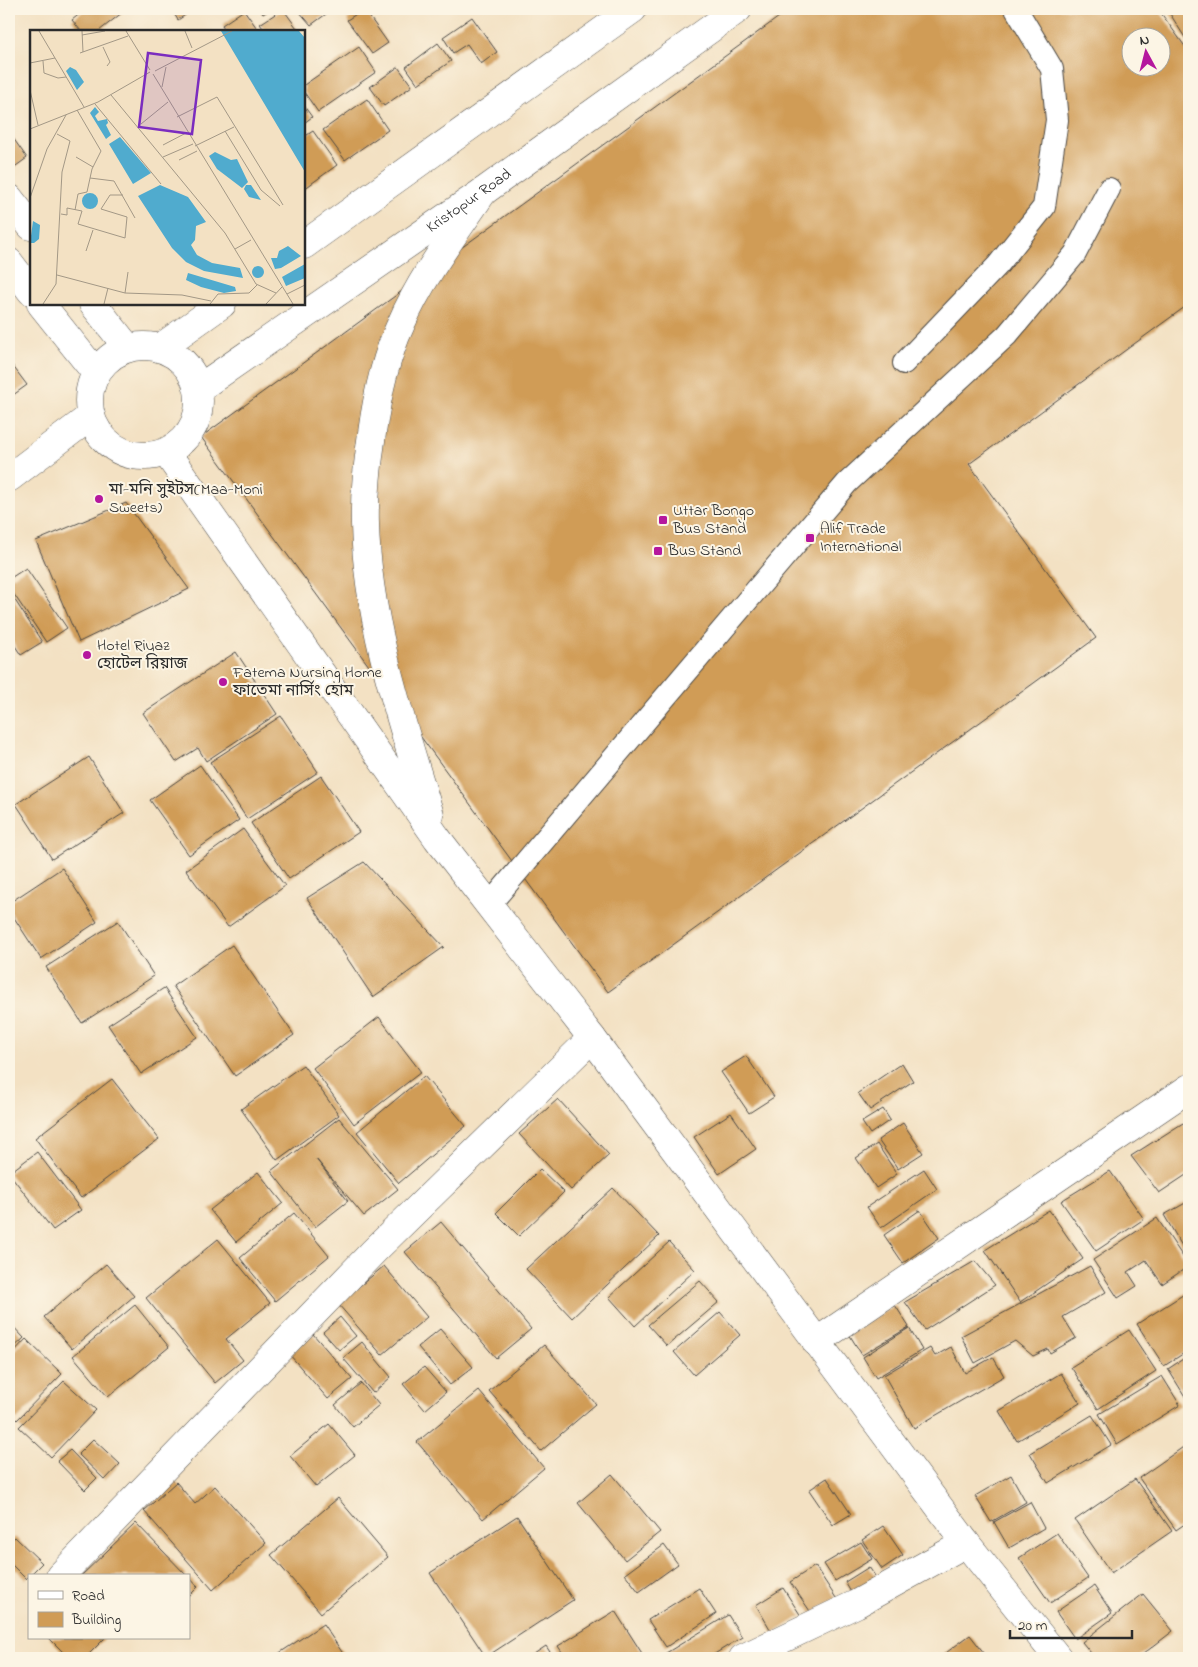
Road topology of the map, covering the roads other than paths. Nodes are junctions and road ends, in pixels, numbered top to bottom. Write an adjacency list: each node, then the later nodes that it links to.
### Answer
1 (633, 9): 8 (main road)
2 (738, 9): 5 (main road, Kristopur Road)
3 (1016, 9): 16 (lane)
4 (1109, 189): 23 (lane)
5 (484, 191): 18 (main road, Kristopur Road); 22 (main road)
6 (9, 198): 7 (main road)
7 (30, 225)
8 (305, 244)
9 (9, 262): 10 (main road)
10 (30, 290)
11 (42, 305): 17 (main road)
12 (94, 305): 14 (main road)
13 (221, 305): 15 (main road)
14 (128, 348): 15 (main road); 17 (main road)
15 (160, 348): 18 (main road)
16 (904, 363)
17 (96, 373): 19 (main road)
18 (198, 389): 20 (main road)
19 (90, 416): 20 (main road); 21 (main road)
20 (166, 452): 22 (main road)
21 (9, 478)
22 (437, 838): 23 (main road)
23 (488, 905): 24 (main road)
24 (592, 1038): 26 (main road); 28 (main road)
25 (1189, 1088): 26 (main road)
26 (816, 1342): 27 (main road)
27 (966, 1543): 29 (main road); 30 (main road)
28 (62, 1574)
29 (743, 1658)
30 (1058, 1658)

